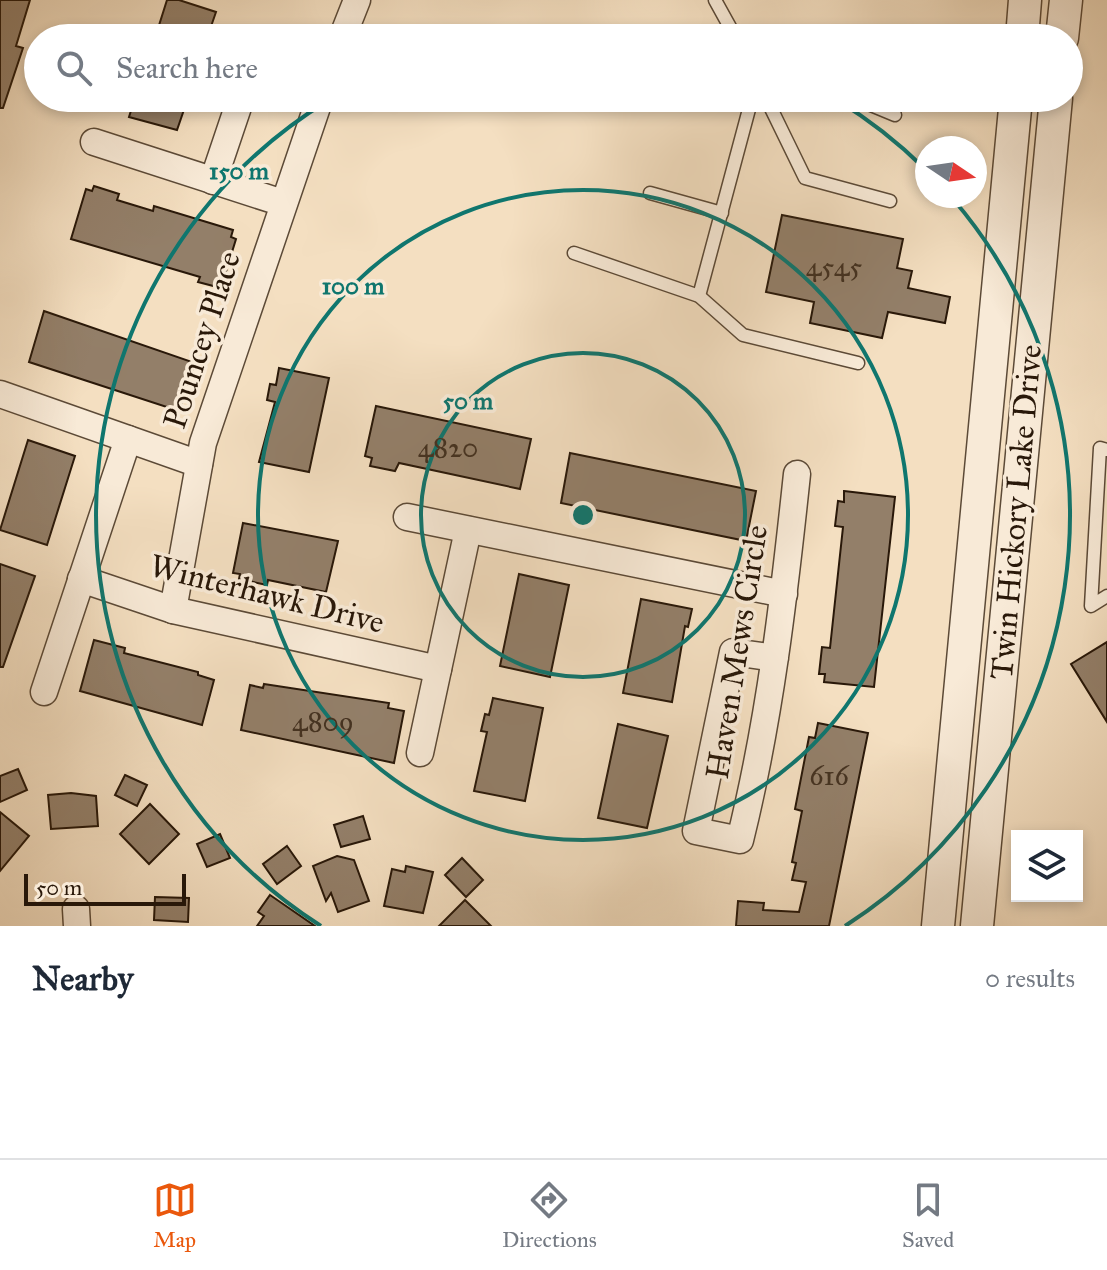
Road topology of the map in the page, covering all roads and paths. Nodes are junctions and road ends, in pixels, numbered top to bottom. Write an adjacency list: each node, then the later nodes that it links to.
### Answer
1 (357, 0): 5 (street)
2 (715, 0): 6 (lane)
3 (1025, 0): 7 (street)
4 (1066, 0): 8 (street)
5 (348, 24)
6 (728, 24)
7 (1023, 24)
8 (1063, 24)
9 (236, 112): 18 (street)
10 (315, 112): 21 (street, Pouncey Place)
11 (748, 112): 22 (lane)
12 (773, 112): 20 (lane)
13 (888, 112): 16 (lane)
14 (1015, 112): 41 (street, Twin Hickory Lake Drive)
15 (1055, 112): 42 (street, Twin Hickory Lake Drive)
16 (895, 115)
17 (94, 142): 18 (street)
18 (213, 181): 21 (street)
19 (650, 193): 22 (lane)
20 (890, 201)
21 (283, 203): 29 (street, Pouncey Place)
22 (722, 213): 24 (lane)
23 (574, 253): 24 (lane)
24 (699, 296): 25 (lane)
25 (858, 363)
26 (0, 394): 27 (street)
27 (128, 439): 29 (street); 33 (street)
28 (1107, 450): 35 (lane)
29 (199, 464): 36 (street, Pouncey Place)
30 (797, 474): 34 (street, Haven Mews Circle)
31 (407, 517): 32 (street)
32 (468, 530): 34 (street); 38 (street)
33 (81, 579): 36 (street, Winterhawk Drive); 39 (street)
34 (784, 594): 37 (street, Haven Mews Circle)
35 (1107, 596)
36 (173, 610): 38 (street, Winterhawk Drive)
37 (775, 658): 37 (street, Haven Mews Circle)
38 (438, 669): 40 (street)
39 (44, 692)
40 (420, 753)
41 (938, 926)
42 (977, 926)

